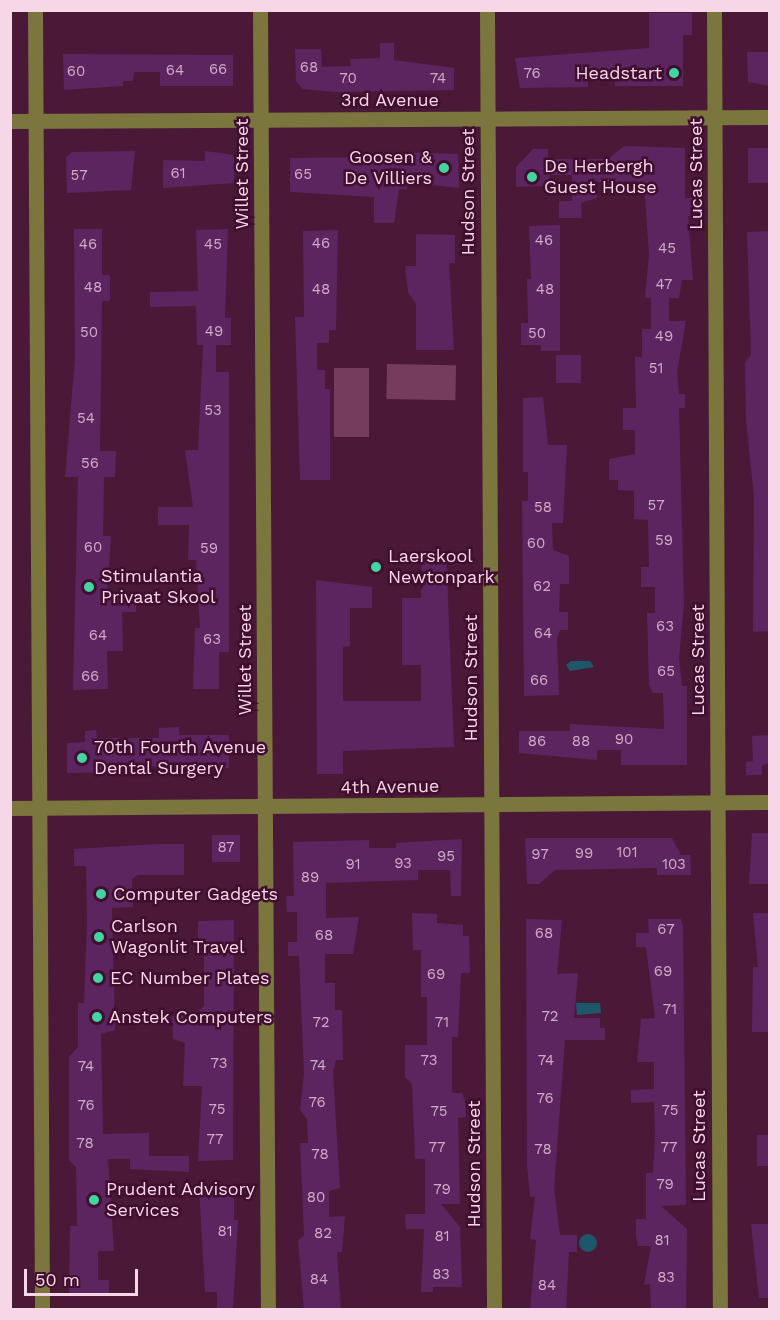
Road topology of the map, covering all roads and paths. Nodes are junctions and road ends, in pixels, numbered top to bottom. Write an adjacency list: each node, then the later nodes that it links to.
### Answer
1 (34, 10): 10 (street)
2 (260, 10): 7 (street, Willet Street)
3 (487, 10): 8 (street, Hudson Street)
4 (714, 10): 5 (street, Lucas Street)
5 (715, 117): 6 (street, 3rd Avenue); 8 (street, 3rd Avenue); 11 (street, Lucas Street)
6 (770, 117)
7 (261, 119): 8 (street, 3rd Avenue); 10 (street, 3rd Avenue); 14 (street, Willet Street)
8 (487, 119): 13 (street, Hudson Street)
9 (10, 121): 10 (street, 3rd Avenue)
10 (35, 122): 16 (street)
11 (717, 802): 12 (street, 4th Avenue); 13 (street, 4th Avenue); 20 (street, Lucas Street)
12 (770, 802)
13 (492, 805): 14 (street, 4th Avenue); 19 (street, Hudson Street)
14 (265, 807): 16 (street, 4th Avenue); 18 (street, Willet Street)
15 (10, 808): 16 (street, 4th Avenue)
16 (39, 808): 17 (street)
17 (42, 1310)
18 (268, 1310)
19 (494, 1310)
20 (720, 1310)

